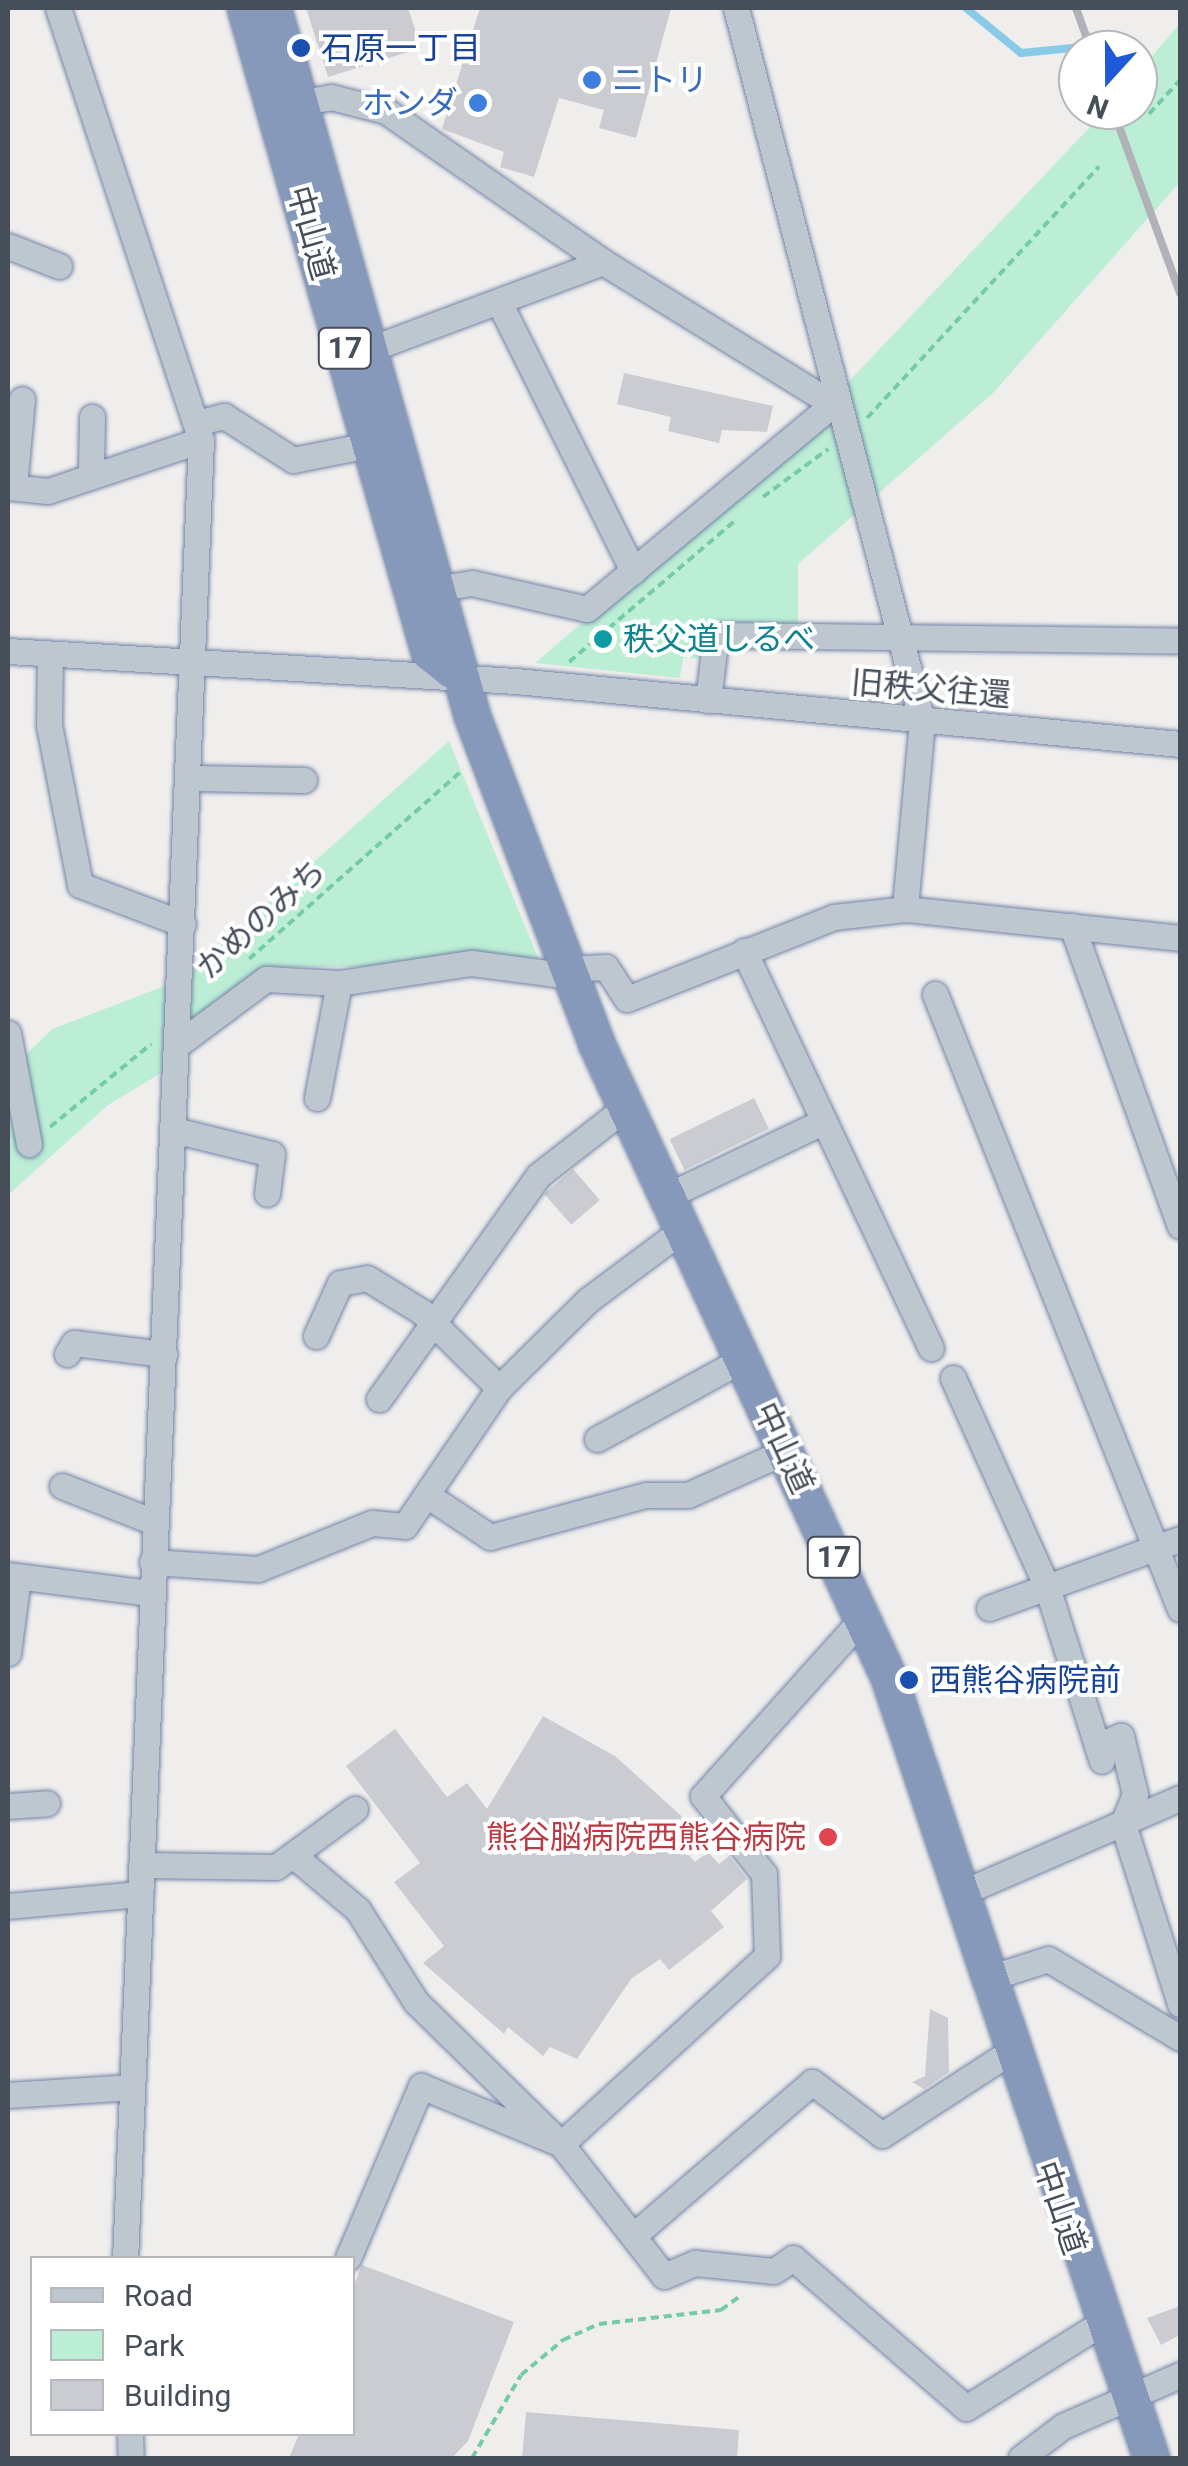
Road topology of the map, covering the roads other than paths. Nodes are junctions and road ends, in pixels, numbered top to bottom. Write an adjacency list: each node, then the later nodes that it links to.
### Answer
1 (58, 8): 14 (street)
2 (245, 8): 10 (highway, 中山道 / 17)
3 (273, 8): 5 (highway, 中山道 / 17)
4 (736, 8): 12 (street)
5 (301, 102): 7 (street); 10 (highway, 中山道 / 17)
6 (8, 246): 8 (street)
7 (602, 262): 9 (street); 12 (street)
8 (59, 266)
9 (499, 302): 10 (street); 18 (street)
10 (360, 353): 15 (highway, 中山道 / 17); 19 (highway, 中山道 / 17)
11 (22, 399): 17 (street)
12 (833, 404): 18 (street); 20 (street)
13 (92, 417): 16 (street)
14 (199, 431): 15 (street); 16 (street); 24 (street)
15 (373, 444): 25 (highway, 中山道 / 17)
16 (91, 469): 17 (street)
17 (11, 487)
18 (633, 570): 19 (street)
19 (436, 589): 25 (highway, 中山道 / 17)
20 (899, 640): 21 (street); 26 (street); 27 (street)
21 (1180, 641)
22 (8, 650): 23 (street, 旧秩父往還)
23 (50, 654): 24 (street, 旧秩父往還); 32 (street)
24 (194, 662): 25 (street, 旧秩父往還); 29 (street)
25 (459, 677): 26 (street, 旧秩父往還); 36 (highway, 中山道 / 17)
26 (708, 700): 27 (street, 旧秩父往還)
27 (922, 721): 28 (street, 旧秩父往還); 31 (street)
28 (1180, 744)
29 (192, 778): 30 (street); 32 (street)
30 (304, 780)
31 (905, 909): 33 (street); 35 (street)
32 (183, 924): 40 (street)
33 (1072, 926): 34 (street); 48 (street)
34 (1180, 938)
35 (744, 951): 36 (street); 43 (street)
36 (567, 973): 37 (street); 42 (highway, 中山道 / 17)
37 (340, 984): 40 (street); 41 (street)
38 (935, 994): 64 (street)
39 (8, 1033): 45 (street)
40 (177, 1034): 44 (street)
41 (318, 1098)
42 (626, 1107): 47 (highway, 中山道 / 17); 50 (street)
43 (824, 1120): 47 (street); 52 (street)
44 (174, 1130): 46 (street); 54 (street)
45 (36, 1138)
46 (268, 1194)
47 (667, 1196): 49 (highway, 中山道 / 17)
48 (1180, 1226)
49 (682, 1230): 55 (highway, 中山道 / 17); 57 (street)
50 (430, 1320): 51 (street); 57 (street); 58 (street)
51 (316, 1336)
52 (932, 1348)
53 (67, 1354): 54 (street)
54 (164, 1354): 63 (street)
55 (743, 1359): 59 (street); 60 (highway, 中山道 / 17)
56 (953, 1378): 67 (street)
57 (499, 1388): 62 (street)
58 (379, 1399)
59 (596, 1439)
60 (786, 1451): 62 (street); 71 (highway, 中山道 / 17)
61 (62, 1486): 63 (street)
62 (430, 1497): 65 (street)
63 (154, 1522): 65 (street)
64 (1169, 1543): 67 (street); 70 (street)
65 (152, 1562): 68 (street)
66 (13, 1576): 68 (street); 72 (street)
67 (1047, 1587): 69 (street); 77 (street)
68 (151, 1592): 79 (street)
69 (990, 1608)
70 (1180, 1610)
71 (862, 1619): 81 (highway, 中山道 / 17); 89 (street)
72 (8, 1653)
73 (1180, 1798): 77 (street)
74 (47, 1803): 75 (street)
75 (8, 1806)
76 (355, 1809): 78 (street)
77 (1123, 1824): 81 (street); 84 (street)
78 (293, 1855): 79 (street); 89 (street)
79 (141, 1866): 80 (street)
80 (140, 1894): 82 (street); 87 (street)
81 (959, 1894): 83 (highway, 中山道 / 17)
82 (8, 1906)
83 (986, 1979): 85 (street); 86 (highway, 中山道 / 17)
84 (1180, 2004)
85 (1180, 2038)
86 (1010, 2052): 90 (street); 93 (highway, 中山道 / 17)
87 (132, 2087): 88 (street); 91 (street)
88 (8, 2095)
89 (561, 2144): 90 (street); 92 (street)
90 (633, 2236): 93 (street)
91 (125, 2256)
92 (349, 2256)
93 (1100, 2324): 95 (highway, 中山道 / 17)
94 (1180, 2375): 95 (street)
95 (1127, 2395): 96 (street); 97 (highway, 中山道 / 17)
96 (1022, 2458)
97 (1152, 2458)

